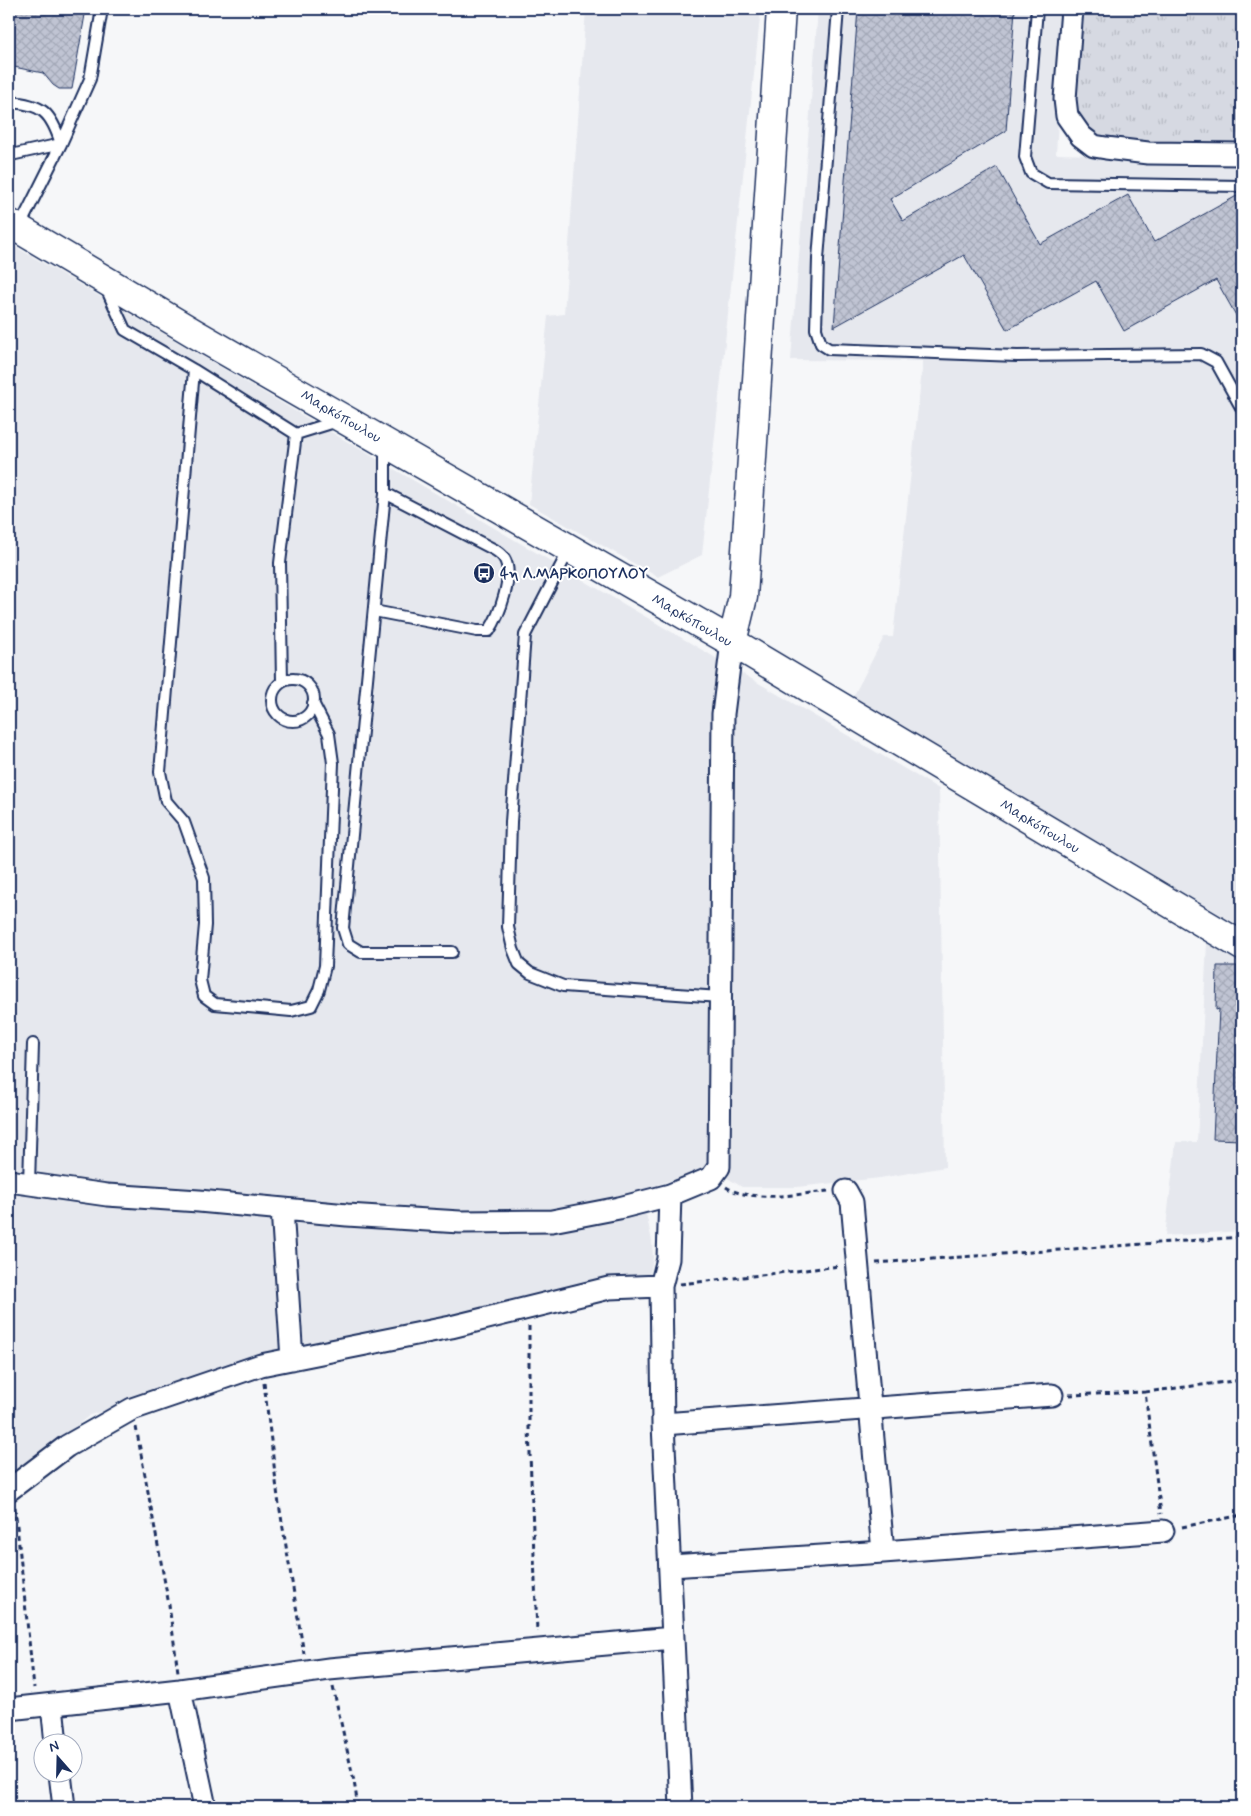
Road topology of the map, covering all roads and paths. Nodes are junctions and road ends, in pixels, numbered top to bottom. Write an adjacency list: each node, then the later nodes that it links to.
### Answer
1 (102, 9): 7 (lane)
2 (781, 9): 21 (main road)
3 (838, 9): 14 (lane)
4 (1037, 9): 10 (lane)
5 (1072, 9): 8 (street)
6 (9, 102): 7 (lane)
7 (61, 144): 9 (lane); 11 (lane)
8 (1242, 154)
9 (10, 155)
10 (1242, 186)
11 (14, 226): 12 (main road, Μαρκόπουλου)
12 (100, 276): 13 (lane); 15 (main road, Μαρκόπουλου)
13 (194, 370): 16 (lane); 23 (lane)
14 (1242, 409)
15 (345, 418): 16 (lane); 17 (main road, Μαρκόπουλου)
16 (296, 434): 22 (lane)
17 (385, 441): 18 (lane); 19 (main road, Μαρκόπουλου)
18 (385, 493): 20 (lane); 20 (lane)
19 (569, 550): 21 (main road, Μαρκόπουλου); 26 (lane)
20 (374, 611): 25 (lane)
21 (732, 642): 24 (main road, Μαρκόπουλου); 26 (street)
22 (282, 682): 23 (lane); 23 (lane)
23 (313, 703)
24 (1242, 946)
25 (452, 952)
26 (720, 997): 28 (street)
27 (33, 1044): 29 (lane)
28 (711, 1178): 30 (path); 31 (street)
29 (19, 1183): 32 (street)
30 (846, 1191): 34 (street)
31 (670, 1195): 32 (street); 35 (street)
32 (282, 1209): 37 (street)
33 (1242, 1237): 34 (path)
34 (858, 1264): 35 (path); 42 (street)
35 (661, 1286): 36 (street); 44 (street)
36 (529, 1308): 37 (street); 51 (path)
37 (292, 1359): 38 (street)
38 (262, 1365): 43 (street); 53 (path)
39 (1242, 1380): 40 (path)
40 (1145, 1392): 41 (path); 47 (path)
41 (1052, 1395): 42 (street)
42 (872, 1407): 44 (street); 48 (street)
43 (132, 1409): 45 (street); 54 (path)
44 (663, 1424): 49 (street)
45 (11, 1488): 55 (path)
46 (1242, 1515): 47 (path)
47 (1164, 1531): 48 (street)
48 (883, 1552): 49 (street)
49 (671, 1566): 50 (street)
50 (673, 1638): 51 (street); 62 (street)
51 (538, 1651): 52 (street)
52 (329, 1669): 53 (street); 61 (path)
53 (307, 1672): 54 (street)
54 (180, 1690): 55 (street); 60 (street)
55 (44, 1706): 56 (street); 57 (street)
56 (9, 1709)
57 (53, 1734)
58 (61, 1784): 59 (street)
59 (64, 1807)
60 (205, 1807)
61 (358, 1807)
62 (681, 1807)

